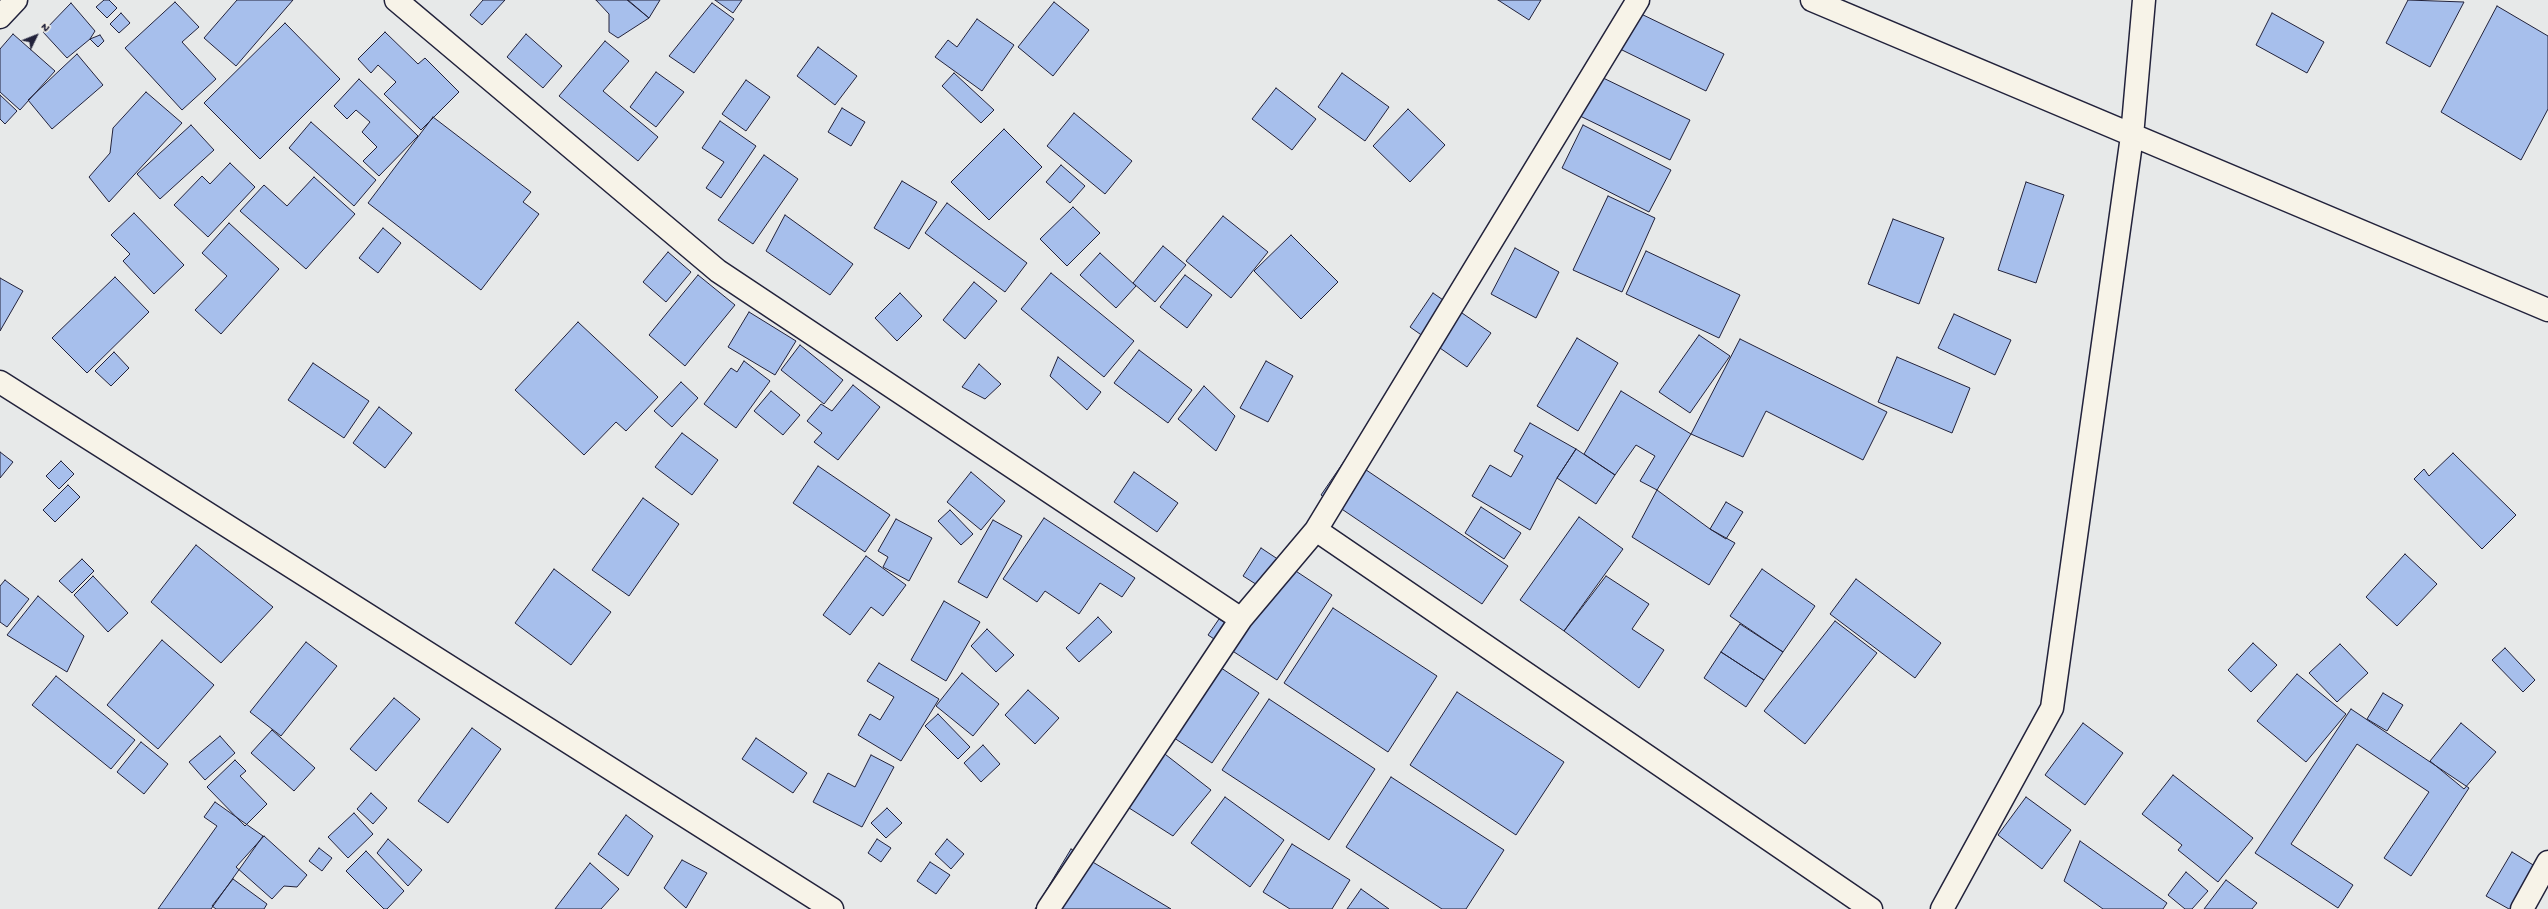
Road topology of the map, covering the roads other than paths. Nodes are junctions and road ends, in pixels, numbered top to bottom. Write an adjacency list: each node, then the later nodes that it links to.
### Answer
1 (16, 0): 6 (street)
2 (396, 0): 11 (street)
3 (1638, 0): 10 (street)
4 (1812, 0): 7 (street)
5 (2144, 0): 7 (street)
6 (0, 17)
7 (2132, 136): 8 (street); 16 (street)
8 (2548, 310)
9 (0, 382): 13 (street)
10 (1316, 530): 11 (street); 15 (street)
11 (1241, 618): 14 (street)
12 (2548, 862): 17 (street)
13 (832, 909)
14 (1048, 909)
15 (1871, 909)
16 (1942, 909)
17 (2522, 909)

